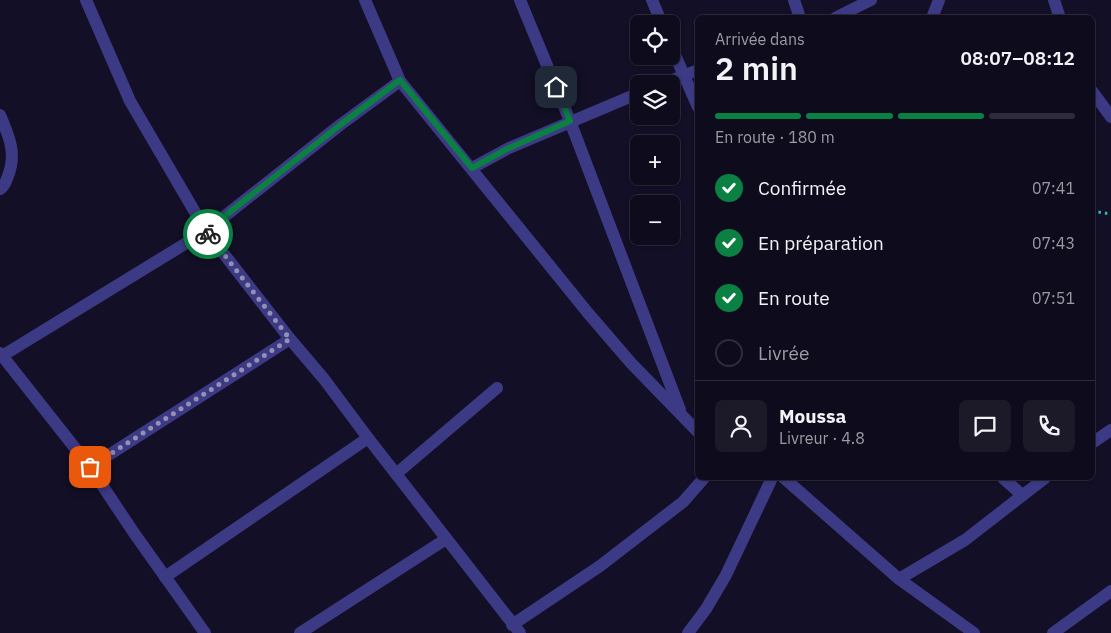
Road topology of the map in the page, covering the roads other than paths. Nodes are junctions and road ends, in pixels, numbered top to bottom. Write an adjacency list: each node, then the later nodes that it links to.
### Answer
1 (86, 0): 27 (street)
2 (365, 0): 18 (street)
3 (520, 0): 24 (street)
4 (652, 0): 9 (street)
5 (794, 0): 10 (street)
6 (871, 0): 11 (street)
7 (939, 0): 12 (street)
8 (1054, 0): 13 (street)
9 (658, 15)
10 (799, 15)
11 (841, 15)
12 (933, 15)
13 (1059, 15)
14 (679, 65): 16 (street)
15 (695, 71): 16 (street)
16 (683, 75): 17 (street); 21 (street)
17 (680, 76)
18 (400, 80): 25 (street); 27 (street)
19 (1095, 95): 23 (street)
20 (630, 97): 24 (street)
21 (695, 101)
22 (0, 115): 26 (street)
23 (1111, 117)
24 (570, 121): 25 (street); 31 (street)
25 (472, 168): 31 (street)
26 (0, 189)
27 (206, 231): 28 (street); 29 (street)
28 (290, 339): 34 (street); 36 (street)
29 (1, 355): 36 (street)
30 (498, 388): 37 (street)
31 (682, 414): 32 (street)
32 (695, 429)
33 (1111, 430): 35 (street)
34 (368, 438): 37 (street); 45 (street)
35 (1095, 441)
36 (90, 467): 45 (street)
37 (396, 474): 44 (street)
38 (702, 480): 48 (street)
39 (771, 480): 51 (street)
40 (786, 480): 46 (street)
41 (1005, 480): 43 (street)
42 (1042, 480): 43 (street)
43 (1022, 495): 46 (street)
44 (446, 539): 48 (street); 50 (street)
45 (165, 577): 49 (street)
46 (899, 579): 52 (street)
47 (1111, 591): 53 (street)
48 (516, 629)
49 (205, 633)
50 (300, 633)
51 (688, 633)
52 (974, 633)
53 (1053, 633)

